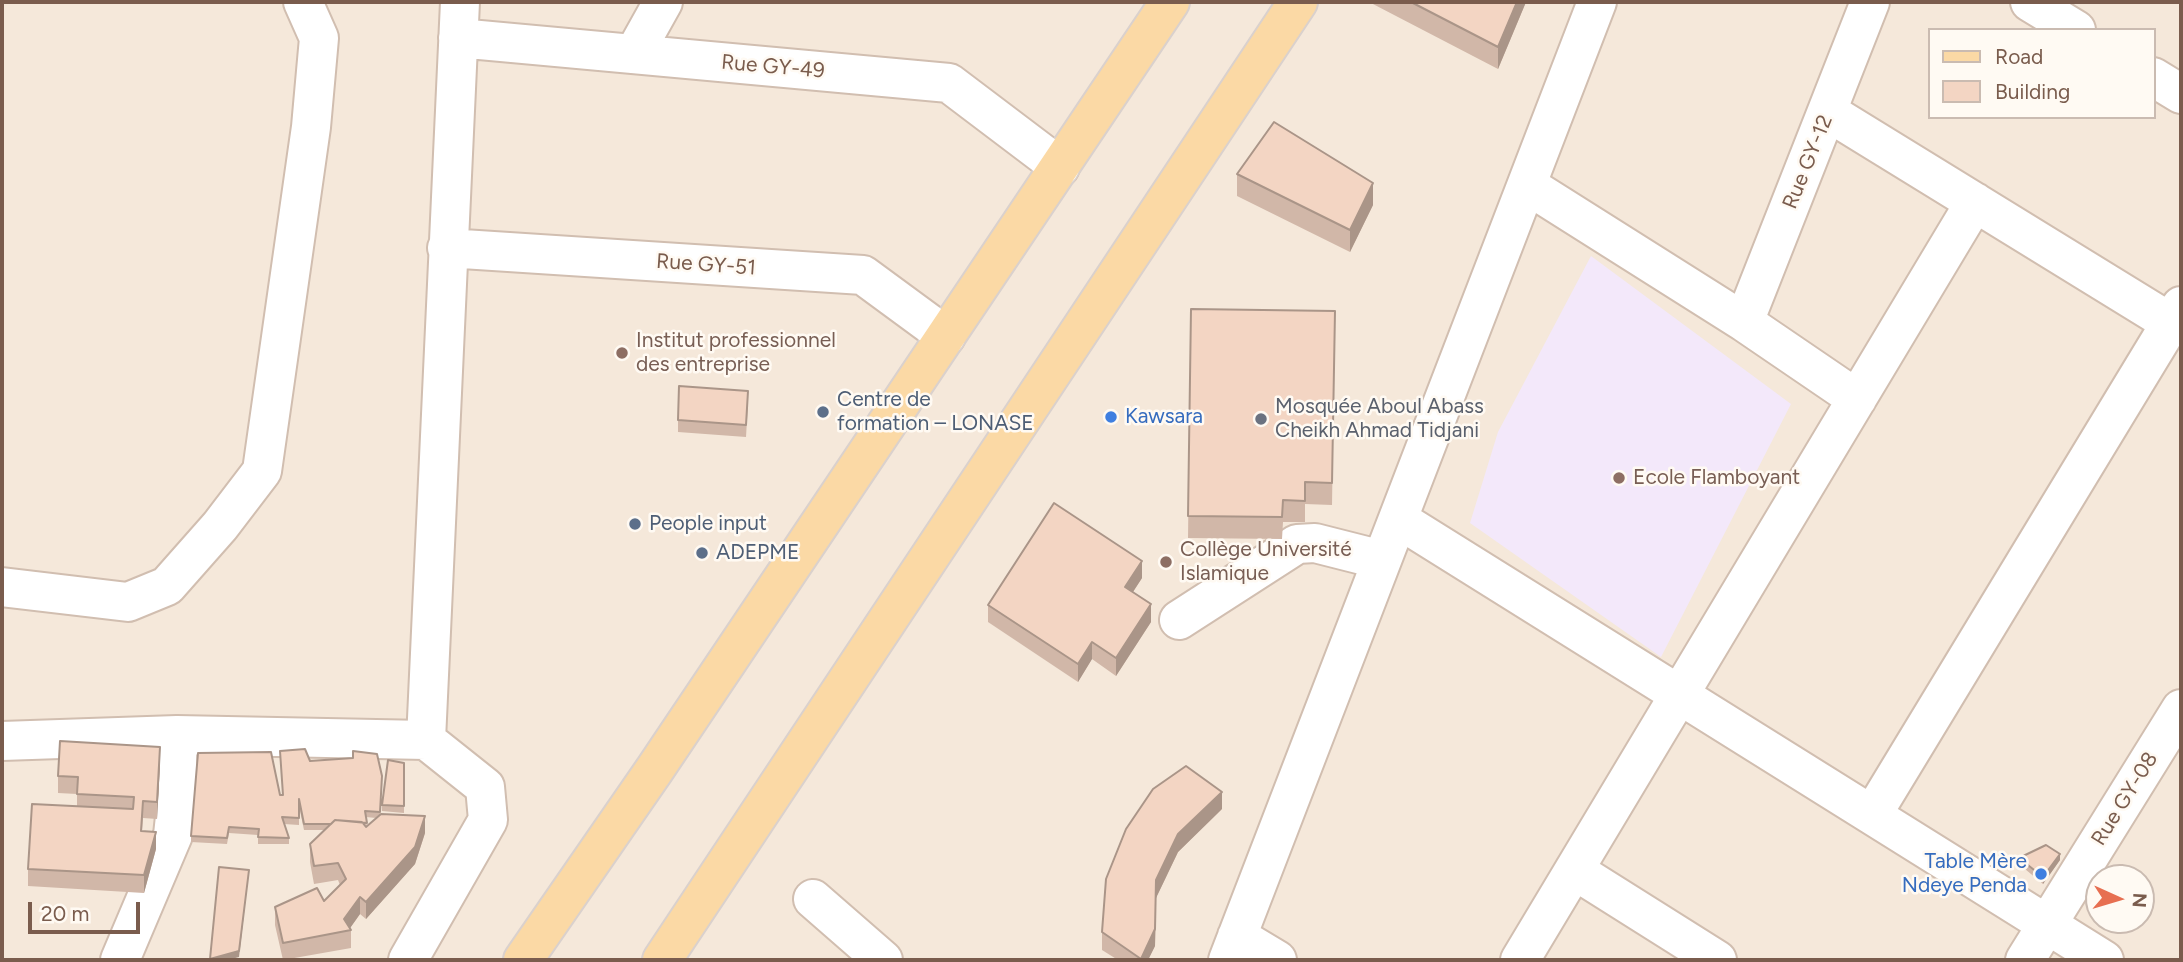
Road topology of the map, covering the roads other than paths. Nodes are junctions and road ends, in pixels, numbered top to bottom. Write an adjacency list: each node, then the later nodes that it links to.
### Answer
1 (303, 2): 24 (street)
2 (663, 2): 10 (street)
3 (1170, 2): 14 (main road)
4 (1298, 2): 36 (main road)
5 (1597, 2): 15 (street)
6 (1870, 2): 13 (street, Rue GY-12)
7 (2030, 2): 9 (street)
8 (459, 20): 10 (street, Rue GY-49); 17 (street)
9 (2073, 28)
10 (634, 54): 14 (street, Rue GY-49)
11 (2155, 78): 12 (street)
12 (2181, 94)
13 (1828, 112): 16 (street); 19 (street, Rue GY-12)
14 (1060, 167): 20 (main road)
15 (1527, 185): 19 (street); 22 (street)
16 (1975, 202): 18 (street); 21 (street)
17 (447, 248): 20 (street, Rue GY-51); 29 (street)
18 (2176, 314): 31 (street)
19 (1744, 322): 21 (street)
20 (946, 336): 39 (main road)
21 (1857, 399): 26 (street)
22 (1398, 519): 23 (street); 26 (street)
23 (1382, 560): 25 (street); 35 (street)
24 (2, 587)
25 (1180, 620)
26 (1680, 695): 31 (street); 32 (street)
27 (2181, 709): 34 (street, Rue GY-08)
28 (177, 735): 29 (street); 30 (street); 37 (street)
29 (426, 740): 38 (street)
30 (2, 741)
31 (1872, 815): 34 (street)
32 (1574, 870): 42 (street); 43 (street)
33 (813, 899): 40 (street)
34 (2047, 925): 44 (street, Rue GY-08); 45 (street)
35 (1232, 948): 41 (street)
36 (671, 956)
37 (120, 960)
38 (408, 960)
39 (523, 960)
40 (883, 960)
41 (1277, 960)
42 (1520, 960)
43 (1717, 960)
44 (2025, 960)
45 (2104, 960)

